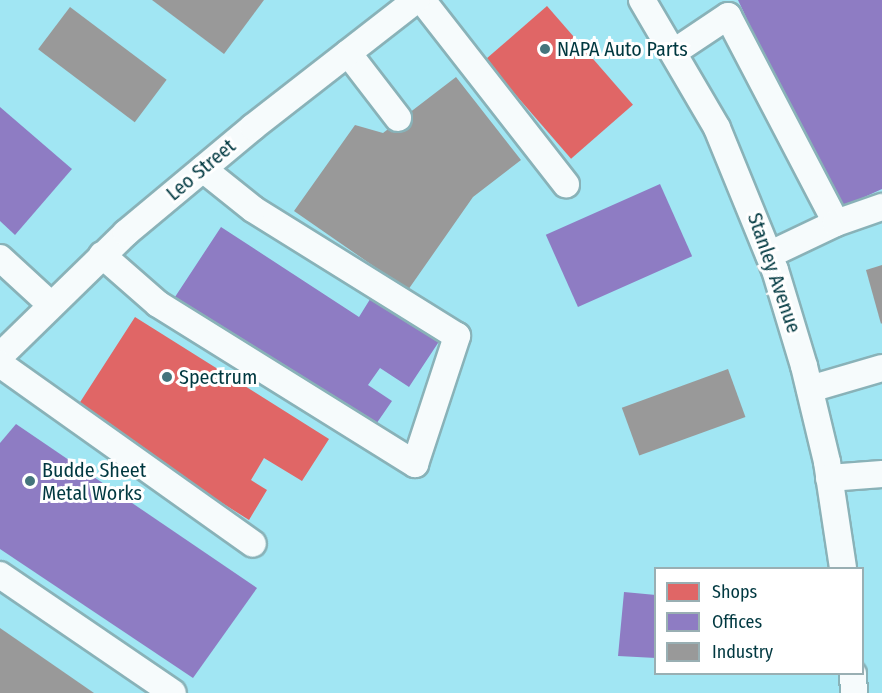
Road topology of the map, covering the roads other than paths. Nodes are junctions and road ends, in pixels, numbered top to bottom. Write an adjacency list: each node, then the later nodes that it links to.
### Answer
1 (416, 0): 4 (street, Leo Street)
2 (422, 0): 8 (street)
3 (642, 0): 5 (street, Stanley Avenue)
4 (348, 52): 6 (street); 7 (street, Leo Street)
5 (674, 52): 10 (street); 12 (street, Stanley Avenue)
6 (398, 118)
7 (203, 169): 11 (street, Leo Street); 11 (street)
8 (566, 184)
9 (882, 207): 10 (street)
10 (836, 224): 12 (street)
11 (102, 255): 14 (street, Leo Street)
12 (769, 255): 18 (street, Stanley Avenue)
13 (0, 258): 14 (street)
14 (50, 304): 15 (street, Leo Street)
15 (0, 356)
16 (0, 364): 21 (street)
17 (882, 368): 18 (street)
18 (810, 389): 20 (street, Stanley Avenue)
19 (882, 474): 20 (street)
20 (829, 478): 22 (street, Stanley Avenue)
21 (254, 544)
22 (843, 567)
23 (0, 575): 25 (street)
24 (853, 675): 26 (street)
25 (173, 693)
26 (854, 693)

